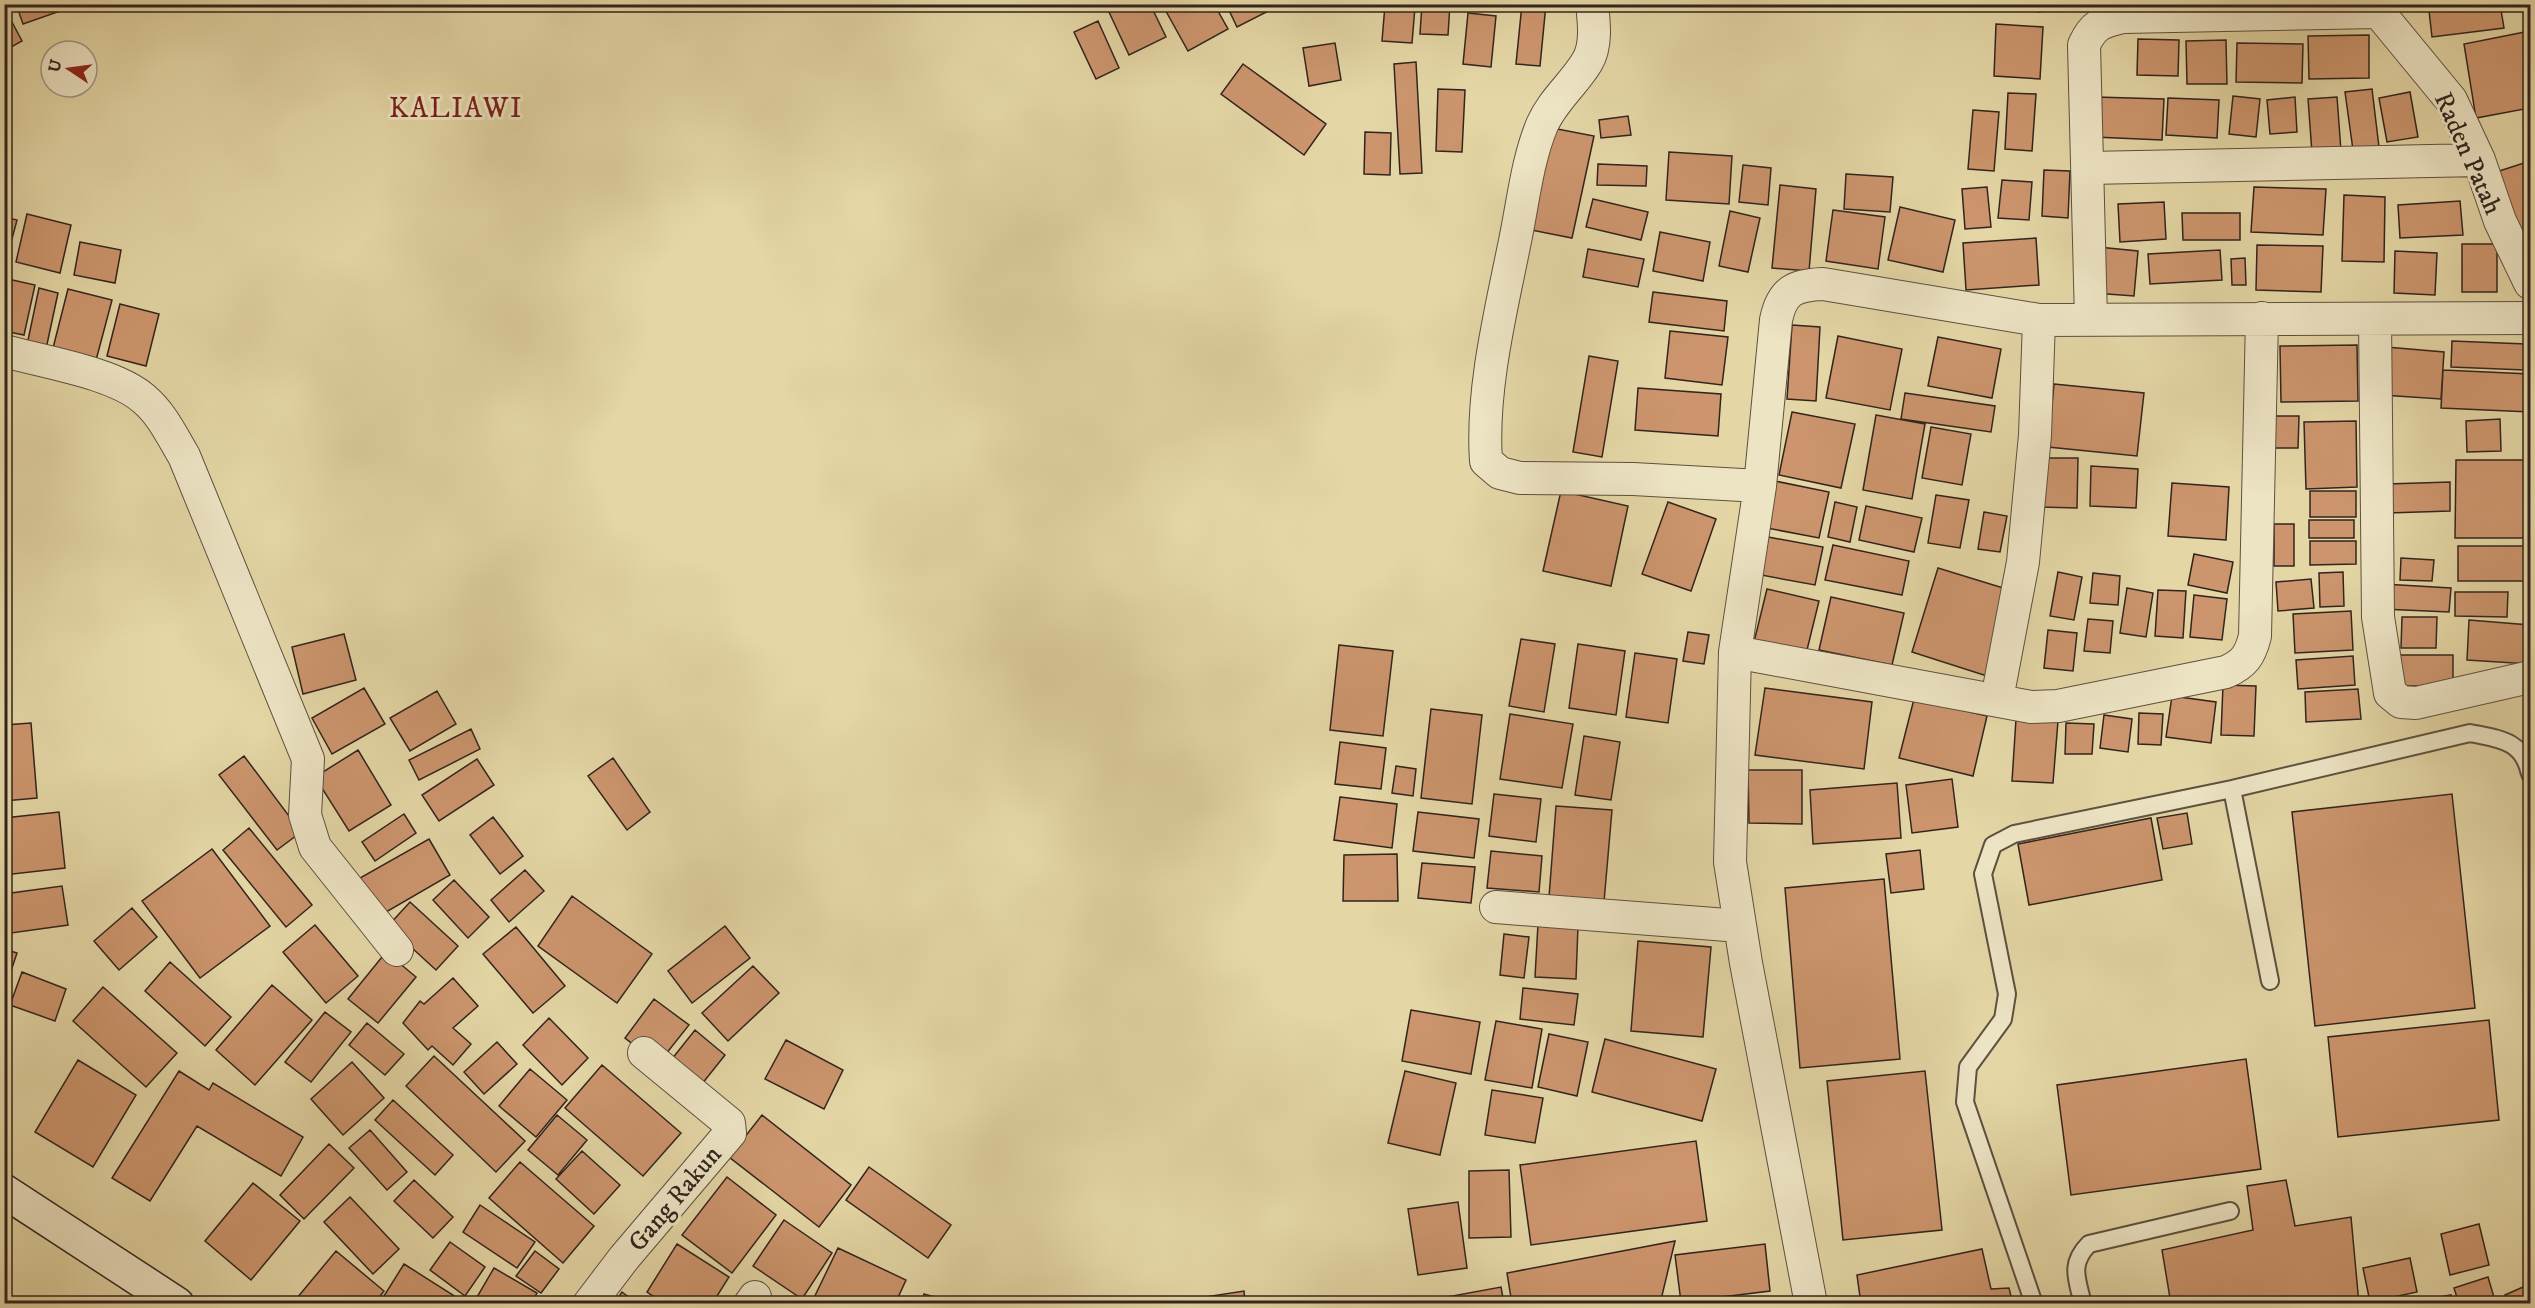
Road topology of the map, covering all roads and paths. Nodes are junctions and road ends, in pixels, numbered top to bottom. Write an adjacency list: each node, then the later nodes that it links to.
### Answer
1 (1592, 4): 12 (street)
2 (2374, 8): 3 (street, Raden Patah); 4 (street)
3 (2478, 160): 4 (street); 5 (street, Raden Patah)
4 (2088, 168): 10 (street)
5 (2530, 283)
6 (2262, 318): 7 (street); 10 (street); 15 (street)
7 (2375, 318): 8 (street); 14 (street)
8 (2530, 318)
9 (2039, 320): 10 (street); 12 (street); 15 (street)
10 (2091, 320)
11 (4, 351): 20 (street)
12 (1760, 486): 13 (street)
13 (1736, 652): 15 (street); 19 (street)
14 (2530, 677)
15 (1997, 699)
16 (2530, 774): 17 (lane)
17 (2232, 789): 21 (lane); 28 (lane)
18 (1496, 907): 19 (street)
19 (1740, 926): 27 (street)
20 (397, 950)
21 (2270, 981)
22 (644, 1053): 26 (street, Gang Rakun)
23 (4, 1191): 25 (main road)
24 (2230, 1211): 29 (lane)
25 (177, 1304)
26 (589, 1304)
27 (1811, 1304)
28 (2034, 1304)
29 (2083, 1304)

